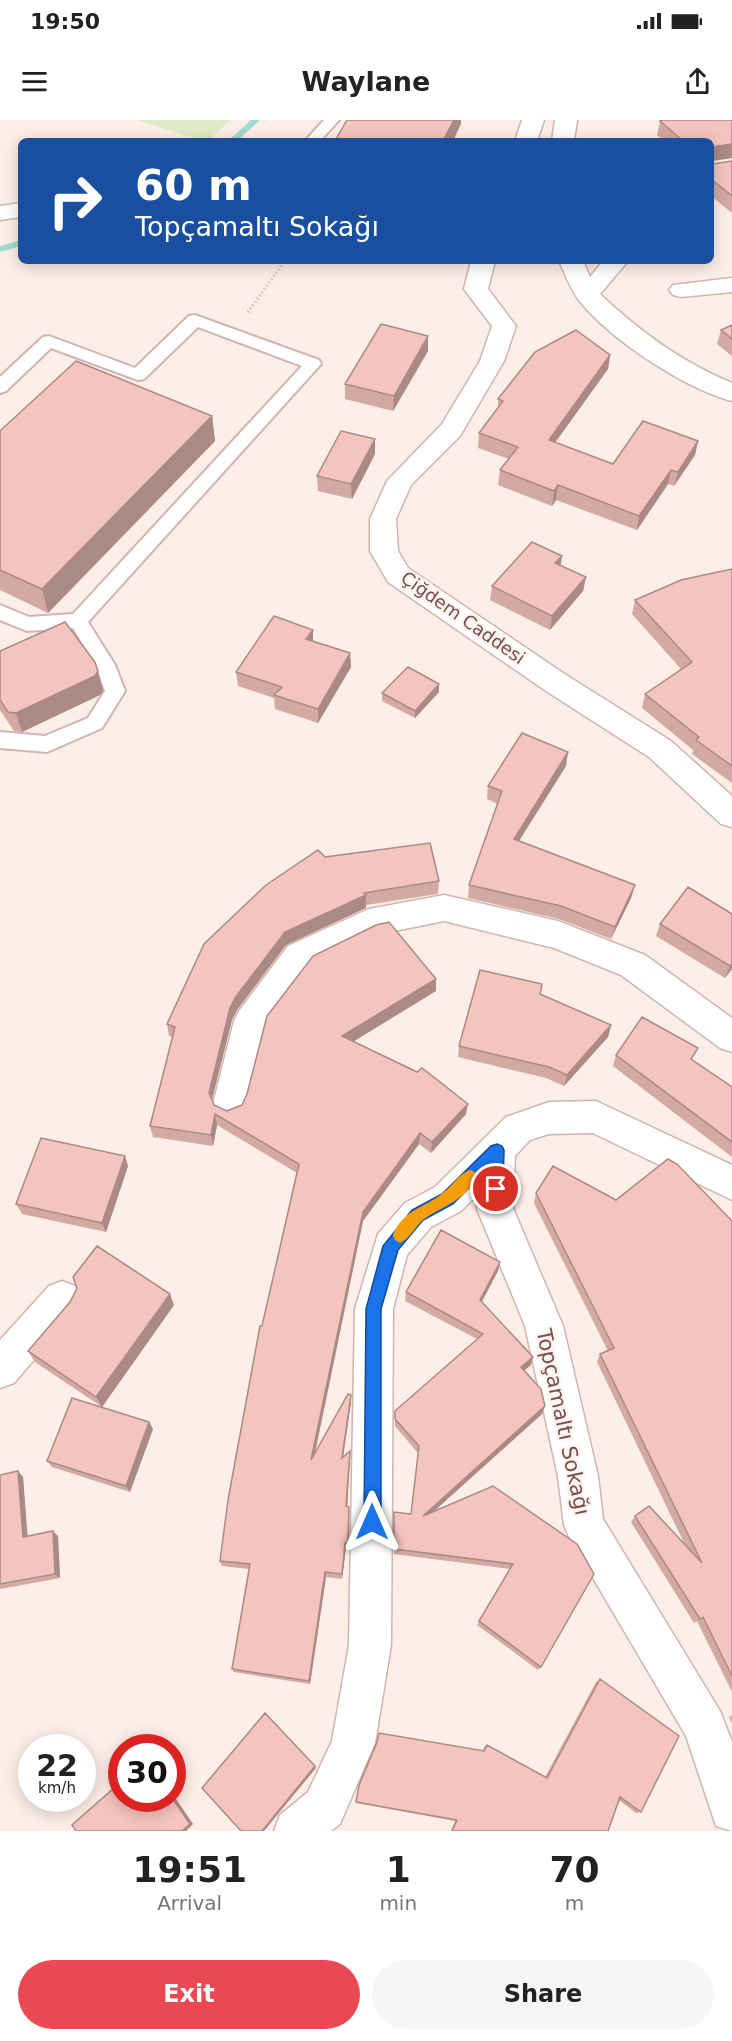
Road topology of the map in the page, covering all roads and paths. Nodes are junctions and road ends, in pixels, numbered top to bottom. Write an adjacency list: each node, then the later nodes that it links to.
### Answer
1 (332, 120): 4 (lane)
2 (533, 120): 5 (street)
3 (566, 120): 6 (street)
4 (315, 138)
5 (527, 138)
6 (563, 138)
7 (18, 210): 8 (street)
8 (0, 213)
9 (283, 264): 16 (path)
10 (482, 264): 22 (street, Çiğdem Caddesi)
11 (572, 264): 15 (street)
12 (613, 264): 15 (street)
13 (732, 285): 14 (street)
14 (681, 290)
15 (587, 295): 18 (street)
16 (232, 334): 17 (lane); 20 (lane)
17 (0, 387)
18 (732, 393)
19 (0, 612): 20 (lane)
20 (78, 621): 21 (lane)
21 (0, 740)
22 (732, 815)
23 (732, 1037): 24 (street)
24 (230, 1104)
25 (497, 1150): 26 (street); 29 (street, Topçamaltı Sokağı); 30 (street)
26 (732, 1183)
27 (62, 1299): 28 (street)
28 (0, 1369)
29 (732, 1810)
30 (296, 1831)

